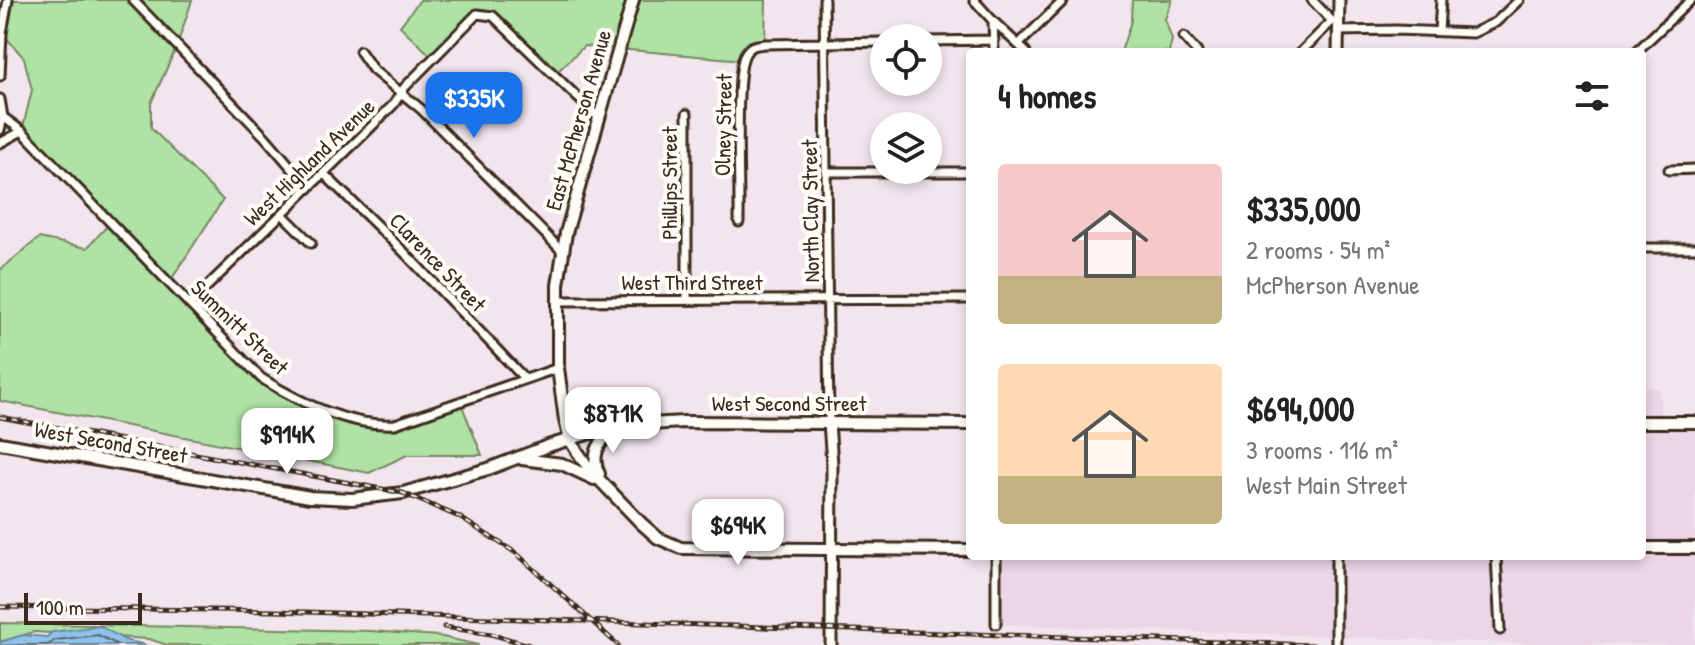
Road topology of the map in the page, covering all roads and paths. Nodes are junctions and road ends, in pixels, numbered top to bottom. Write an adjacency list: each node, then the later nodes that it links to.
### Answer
1 (8, 0): 28 (street)
2 (133, 0): 42 (street)
3 (633, 0): 33 (main road, East McPherson Avenue)
4 (824, 0): 19 (street, North Clay Street)
5 (974, 0): 12 (street)
6 (1064, 0): 20 (street)
7 (1312, 0): 13 (street)
8 (1339, 0): 13 (street)
9 (1441, 0): 14 (street)
10 (1519, 0): 14 (street)
11 (1691, 0): 26 (street)
12 (993, 21): 16 (street); 20 (street)
13 (1336, 24): 14 (street); 24 (street); 25 (street)
14 (1439, 31)
15 (1184, 37): 23 (street)
16 (994, 40): 17 (street); 21 (street)
17 (942, 41)
18 (870, 42): 19 (street)
19 (825, 43): 39 (street, North Clay Street); 44 (street, Olney Street)
20 (1019, 44): 22 (street)
21 (994, 48)
22 (1022, 48)
23 (1194, 48)
24 (1306, 48)
25 (1338, 48)
26 (1640, 48)
27 (360, 51): 29 (street)
28 (0, 76)
29 (401, 94): 33 (street, West Highland Avenue); 41 (street, West Highland Avenue); 48 (street)
30 (0, 99): 32 (street)
31 (687, 114): 50 (street, Phillips Street)
32 (3, 117): 34 (street); 35 (street, Summitt Street)
33 (599, 118): 48 (main road, East McPherson Avenue)
34 (0, 130)
35 (22, 131): 36 (street); 53 (street, Summitt Street)
36 (0, 143)
37 (1695, 169): 38 (street)
38 (1669, 170)
39 (827, 172): 40 (street); 51 (street, North Clay Street)
40 (966, 172)
41 (324, 174): 42 (street, West Highland Avenue); 55 (street, Clarence Street)
42 (309, 188): 43 (street, West Highland Avenue)
43 (282, 214): 45 (street); 53 (street, West Highland Avenue)
44 (739, 222)
45 (311, 243)
46 (1646, 248): 47 (street)
47 (1695, 248)
48 (563, 252): 52 (main road, East McPherson Avenue)
49 (966, 299): 51 (street, West Third Street)
50 (687, 300): 51 (street, West Third Street); 52 (street, West Third Street)
51 (829, 300): 56 (street, North Clay Street)
52 (558, 301): 54 (main road, East McPherson Avenue)
53 (189, 304): 55 (street, Summitt Street)
54 (558, 368): 55 (street, Summitt Street); 61 (main road, East McPherson Avenue)
55 (524, 378)
56 (829, 422): 59 (main road, West Second Street); 60 (main road, West Second Street); 67 (street)
57 (1646, 422): 58 (main road)
58 (1695, 422)
59 (966, 424)
60 (613, 426): 61 (main road, West Second Street); 64 (main road)
61 (570, 440): 63 (main road, West Second Street); 64 (main road)
62 (0, 443): 63 (main road, West Second Street)
63 (517, 459): 64 (main road)
64 (603, 483): 67 (main road)
65 (1646, 548): 66 (main road)
66 (1695, 548)
67 (831, 550): 68 (main road); 74 (street)
68 (966, 550)
69 (996, 560): 72 (street)
70 (1336, 560): 75 (street)
71 (1496, 560): 73 (street)
72 (996, 624)
73 (1500, 630)
74 (831, 645)
75 (1336, 645)

